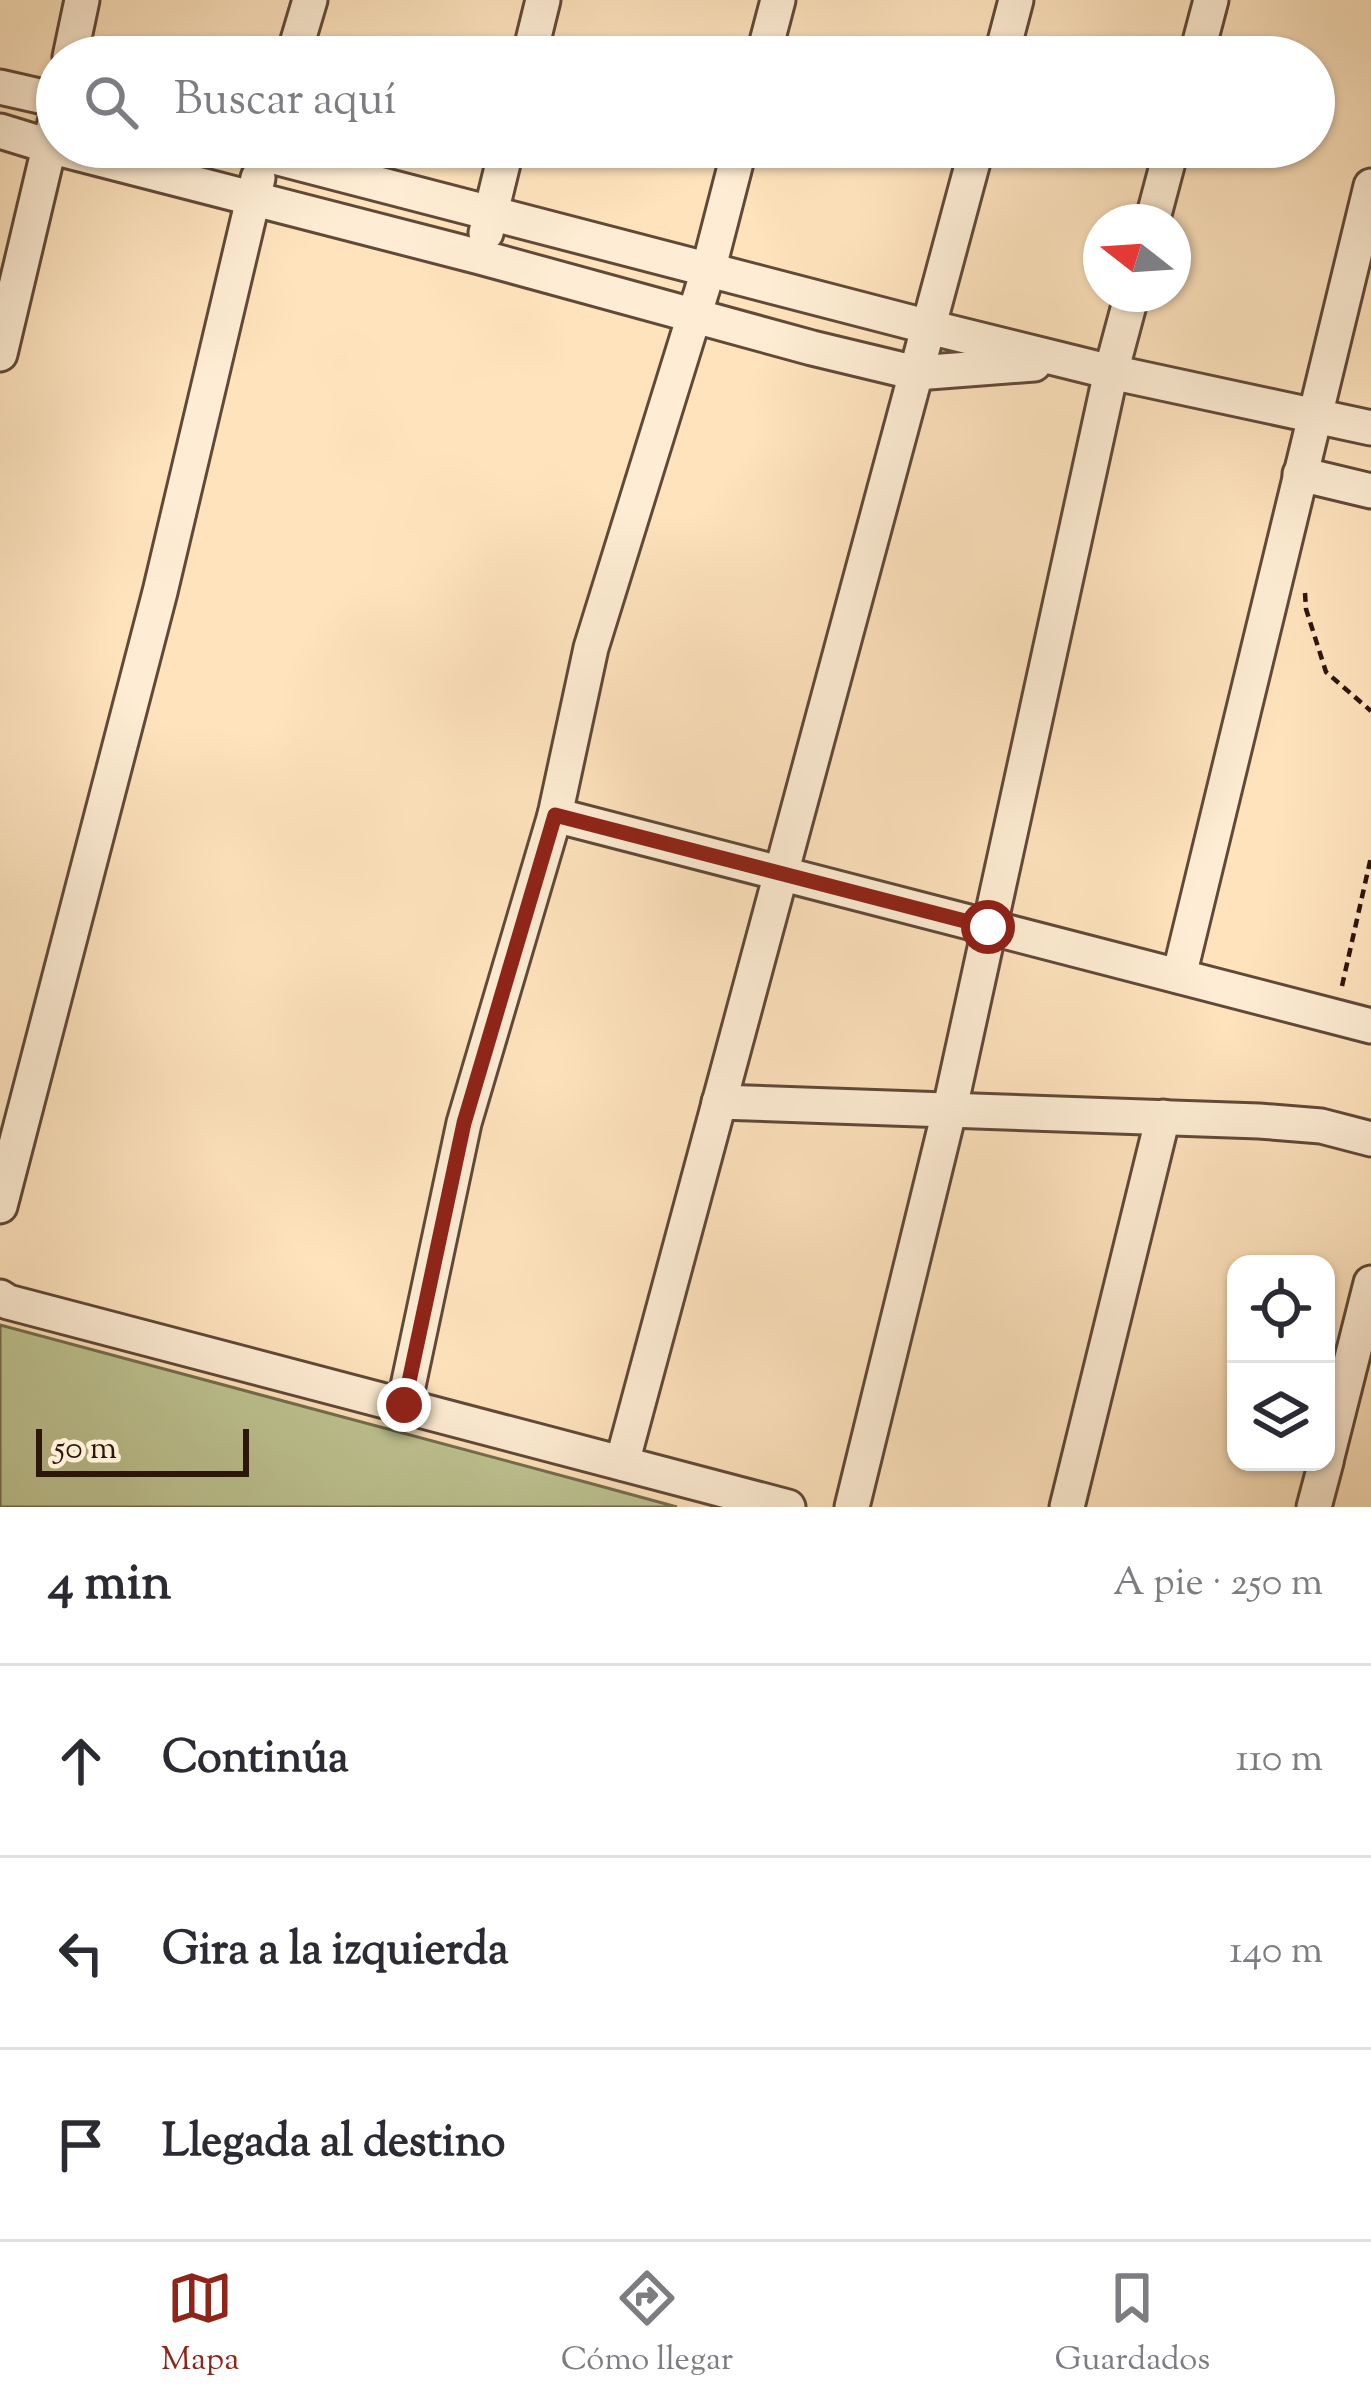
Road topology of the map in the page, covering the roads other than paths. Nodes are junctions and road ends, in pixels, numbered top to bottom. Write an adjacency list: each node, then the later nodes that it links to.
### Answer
1 (82, 0): 7 (street)
2 (310, 0): 8 (street)
3 (543, 0): 9 (street)
4 (778, 0): 10 (street)
5 (1016, 0): 11 (street)
6 (1211, 0): 12 (street)
7 (74, 36)
8 (299, 36)
9 (534, 36)
10 (769, 36)
11 (1007, 36)
12 (1202, 36)
13 (0, 87): 14 (street)
14 (36, 95)
15 (0, 130): 16 (street)
16 (36, 130)
17 (44, 168): 34 (street)
18 (165, 168): 26 (street)
19 (255, 168): 26 (street)
20 (322, 168): 28 (street)
21 (502, 168): 28 (street)
22 (735, 168): 30 (street)
23 (971, 168): 33 (street)
24 (1166, 168): 27 (street)
25 (1371, 186): 38 (street)
26 (253, 198): 29 (street); 51 (street)
27 (1156, 204)
28 (491, 214): 29 (street); 30 (street)
29 (480, 257): 32 (street)
30 (708, 271): 32 (street); 33 (street)
31 (1127, 312): 36 (street)
32 (694, 316): 37 (street); 42 (street)
33 (929, 327): 35 (street); 37 (street)
34 (0, 354)
35 (1069, 362): 36 (street); 37 (street)
36 (1111, 372): 38 (street); 44 (street)
37 (916, 373): 43 (street)
38 (1314, 416): 39 (street); 40 (street)
39 (1371, 428)
40 (1300, 473): 41 (street); 45 (street)
41 (1371, 491)
42 (555, 815): 43 (street); 54 (street)
43 (781, 873): 44 (street); 47 (street)
44 (988, 927): 45 (street); 48 (street)
45 (1179, 976): 46 (street)
46 (1371, 1026)
47 (719, 1102): 48 (street); 56 (street)
48 (950, 1108): 49 (street); 59 (street)
49 (1163, 1117): 50 (street); 60 (street)
50 (1371, 1139)
51 (0, 1205)
52 (1371, 1283): 55 (street)
53 (0, 1297): 54 (street)
54 (404, 1405): 56 (street)
55 (1335, 1426)
56 (622, 1463): 58 (street)
57 (1324, 1471): 61 (street)
58 (788, 1507)
59 (852, 1507)
60 (1066, 1507)
61 (1314, 1507)

